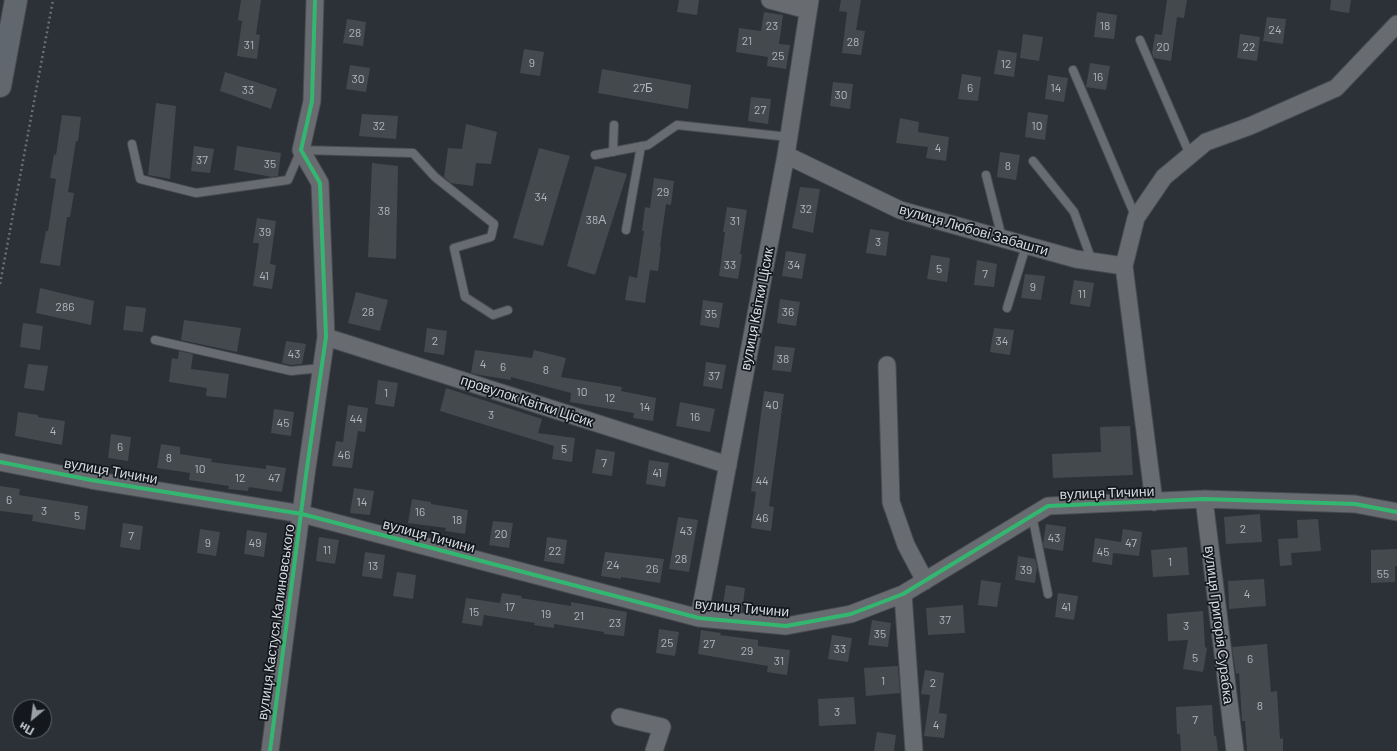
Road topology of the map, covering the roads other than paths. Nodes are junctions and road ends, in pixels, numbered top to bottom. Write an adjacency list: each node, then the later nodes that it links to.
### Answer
1 (16, 0): 8 (main road)
2 (315, 0): 13 (street)
3 (770, 0): 4 (street)
4 (809, 5): 10 (street, вулиця Квітки Цісик)
5 (1397, 24): 17 (street)
6 (1140, 40): 17 (lane)
7 (1072, 70): 20 (lane)
8 (0, 86)
9 (614, 125): 14 (lane)
10 (788, 137): 12 (lane); 16 (street, вулиця Квітки Цісик)
11 (132, 144): 13 (lane)
12 (641, 146): 14 (lane); 21 (lane)
13 (301, 150): 27 (lane); 28 (street, вулиця Кастуся Калиновського)
14 (613, 152): 15 (lane)
15 (595, 155)
16 (786, 155): 22 (street, вулиця Любові Забашти); 33 (street, вулиця Квітки Цісик)
17 (1190, 155): 20 (street)
18 (1033, 161): 24 (lane)
19 (986, 175): 22 (lane)
20 (1136, 218): 25 (street)
21 (626, 230)
22 (1002, 239): 23 (street, вулиця Любові Забашти)
23 (1026, 246): 24 (street, вулиця Любові Забашти); 26 (lane)
24 (1092, 261): 25 (street, вулиця Любові Забашти)
25 (1124, 266): 35 (street)
26 (1007, 308)
27 (508, 310)
28 (326, 337): 31 (street, вулиця Кастуся Калиновського); 33 (street, провулок Квітки Цісик)
29 (155, 340): 31 (lane)
30 (887, 365): 39 (street)
31 (322, 368): 37 (street, вулиця Кастуся Калиновського)
32 (0, 462): 37 (street, вулиця Тичини)
33 (728, 465): 42 (street, вулиця Квітки Цісик)
34 (1204, 499): 35 (street, вулиця Тичини); 36 (street, вулиця Тичини); 47 (street, вулиця Григорія Сурабка)
35 (1154, 502): 38 (street, вулиця Тичини)
36 (1397, 512)
37 (302, 514): 42 (street, вулиця Тичини); 44 (street, вулиця Кастуся Калиновського)
38 (1032, 515): 39 (street, вулиця Тичини); 41 (lane)
39 (925, 581): 40 (street, вулиця Тичини)
40 (903, 594): 42 (street, вулиця Тичини); 46 (street)
41 (1048, 594)
42 (699, 618)
43 (620, 717): 45 (street)
44 (270, 751)
45 (654, 751)
46 (914, 751)
47 (1235, 751)

